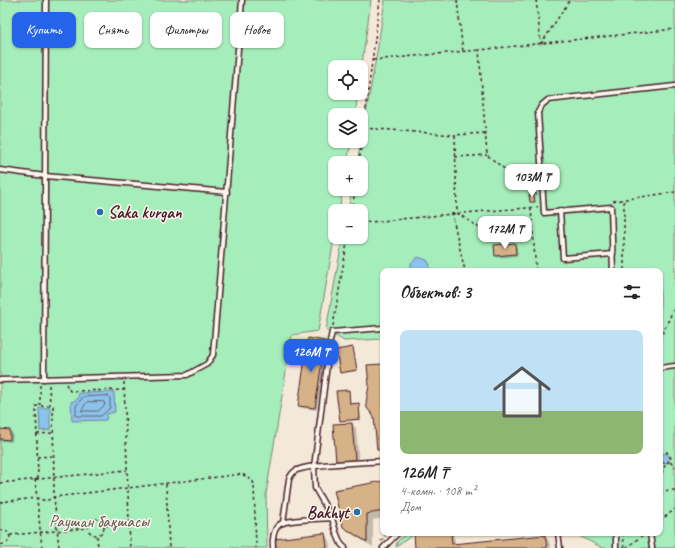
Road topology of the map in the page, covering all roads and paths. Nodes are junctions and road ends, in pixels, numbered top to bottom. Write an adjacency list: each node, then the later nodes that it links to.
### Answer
1 (46, 0): 20 (lane)
2 (242, 0): 21 (lane)
3 (380, 0): 11 (path)
4 (457, 0): 10 (path)
5 (536, 0): 8 (path)
6 (570, 0): 8 (path)
7 (675, 29): 8 (path)
8 (541, 44): 9 (path)
9 (479, 50): 10 (path); 15 (path)
10 (463, 52): 11 (path)
11 (372, 60): 13 (path)
12 (675, 86): 22 (lane)
13 (366, 108)
14 (368, 128): 16 (path)
15 (486, 133): 16 (path); 17 (path)
16 (455, 135): 18 (path)
17 (487, 155): 18 (path); 22 (path)
18 (455, 157): 27 (path)
19 (0, 170): 20 (lane)
20 (45, 176): 21 (lane); 43 (lane)
21 (227, 192): 42 (lane)
22 (543, 200): 25 (lane)
23 (624, 200): 33 (path)
24 (531, 208): 27 (path)
25 (560, 211): 29 (lane); 29 (lane)
26 (368, 222): 30 (path)
27 (533, 238): 31 (path)
28 (347, 244): 39 (path)
29 (613, 254): 32 (lane)
30 (464, 268)
31 (536, 268)
32 (613, 268)
33 (624, 268)
34 (675, 306): 35 (path)
35 (672, 312): 36 (path); 38 (path)
36 (675, 312)
37 (380, 328): 39 (lane)
38 (663, 331)
39 (332, 332): 59 (lane)
40 (675, 366): 41 (lane)
41 (663, 368)
42 (124, 377): 44 (lane); 46 (path)
43 (44, 379): 44 (lane); 45 (lane); 47 (path); 48 (path)
44 (63, 379): 46 (path)
45 (0, 380)
46 (124, 390): 61 (path)
47 (40, 406): 48 (path); 50 (path)
48 (50, 406): 49 (path)
49 (53, 433): 50 (path); 52 (path)
50 (37, 434): 55 (path)
51 (663, 453): 53 (path)
52 (53, 456): 55 (path); 63 (path)
53 (671, 456): 54 (path); 57 (path)
54 (675, 456)
55 (37, 457): 65 (path)
56 (380, 461): 59 (lane)
57 (670, 462): 58 (path); 60 (path)
58 (665, 465): 62 (path)
59 (314, 467): 75 (lane); 78 (lane)
60 (675, 467)
61 (127, 470): 63 (path); 68 (path)
62 (663, 471)
63 (54, 477): 65 (path); 71 (path)
64 (35, 479): 65 (path); 66 (path); 72 (path)
65 (38, 479)
66 (0, 483)
67 (166, 484): 68 (path); 97 (path); 98 (path)
68 (127, 488): 71 (path); 77 (path)
69 (675, 490): 70 (path)
70 (663, 491)
71 (54, 497): 72 (path); 82 (path)
72 (37, 498): 73 (path); 83 (path)
73 (0, 502)
74 (675, 509): 76 (path)
75 (332, 518): 78 (lane); 100 (lane)
76 (663, 519)
77 (129, 523): 79 (path); 96 (path)
78 (283, 523): 99 (lane)
79 (104, 526): 80 (path); 85 (path)
80 (88, 528): 82 (path); 85 (path)
81 (0, 530): 84 (path)
82 (58, 531): 83 (path); 94 (path)
83 (40, 532): 84 (path); 93 (path)
84 (10, 535): 92 (path)
85 (97, 535): 95 (path)
86 (395, 536): 101 (lane)
87 (558, 536): 102 (lane)
88 (616, 536): 103 (lane)
89 (623, 536): 104 (path)
90 (641, 536): 104 (path)
91 (650, 536): 105 (lane)
92 (2, 546)
93 (42, 548)
94 (59, 548)
95 (98, 548)
96 (130, 548)
97 (169, 548)
98 (256, 548)
99 (273, 548)
100 (345, 548)
101 (384, 548)
102 (560, 548)
103 (616, 548)
104 (625, 548)
105 (652, 548)

